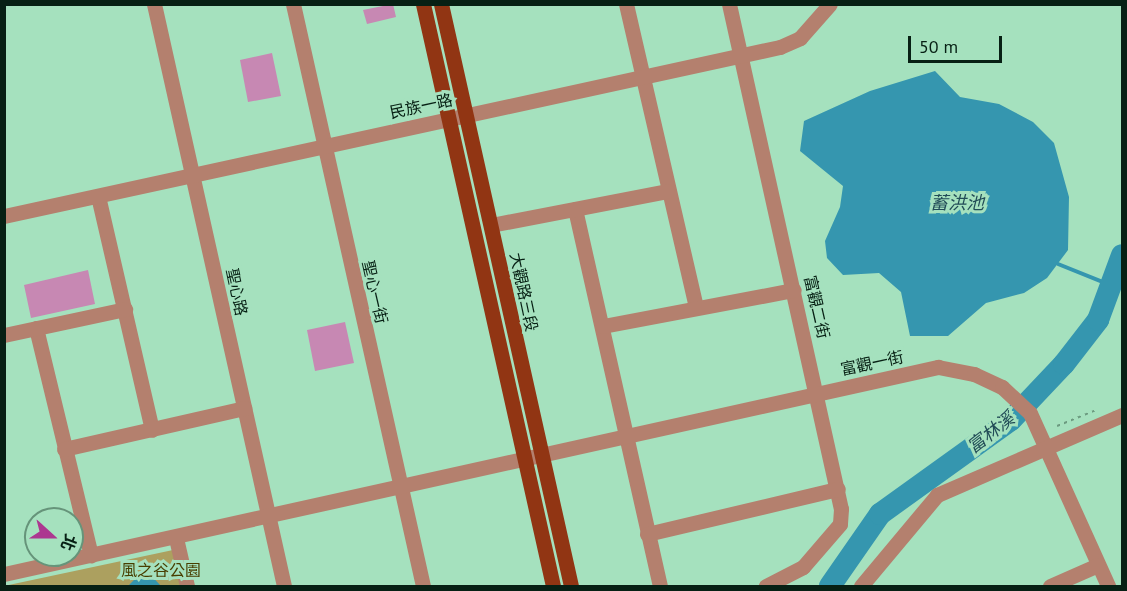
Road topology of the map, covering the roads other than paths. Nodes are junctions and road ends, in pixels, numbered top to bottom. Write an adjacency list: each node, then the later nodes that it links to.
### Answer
1 (154, 4): 13 (street, 聖心路)
2 (293, 4): 12 (street, 聖心一街)
3 (423, 4): 11 (main road)
4 (441, 4): 10 (main road, 大觀路三段)
5 (626, 4): 9 (street)
6 (729, 4): 8 (street, 富觀二街)
7 (830, 4): 8 (street, 民族一路)
8 (741, 56): 9 (street, 民族一路); 19 (street, 富觀二街)
9 (643, 76): 10 (street, 民族一路); 14 (street)
10 (469, 114): 11 (street, 民族一路); 18 (main road, 大觀路三段)
11 (449, 119): 12 (street, 民族一路); 33 (main road)
12 (324, 145): 13 (street, 民族一路); 35 (street, 聖心一街)
13 (193, 174): 15 (street, 民族一路); 26 (street, 聖心路)
14 (667, 191): 16 (street); 20 (street)
15 (98, 196): 17 (street, 民族一路); 21 (street)
16 (575, 209): 18 (street); 22 (street)
17 (4, 216)
18 (490, 225): 32 (main road, 大觀路三段)
19 (794, 290): 20 (street); 25 (street, 富觀二街)
20 (696, 307): 22 (street)
21 (124, 309): 23 (street); 28 (street)
22 (603, 326): 29 (street)
23 (36, 328): 24 (street); 30 (street)
24 (4, 335)
25 (819, 393): 29 (street, 富觀一街); 31 (street, 富觀一街); 34 (street, 富觀二街)
26 (244, 408): 28 (street); 36 (street, 聖心路)
27 (1122, 415): 31 (street)
28 (152, 430): 30 (street)
29 (626, 439): 32 (street, 富觀一街); 37 (street)
30 (64, 449): 39 (street)
31 (1049, 449): 40 (street, 富觀一街); 49 (street)
32 (542, 458): 33 (street, 富觀一街); 46 (main road, 大觀路三段)
33 (526, 462): 35 (street, 富觀一街); 45 (main road)
34 (838, 489): 37 (street); 48 (street, 富觀二街)
35 (401, 490): 36 (street, 富觀一街); 44 (street, 聖心一街)
36 (269, 517): 38 (street, 富觀一街); 43 (street, 聖心路)
37 (647, 534): 47 (street)
38 (176, 538): 39 (street, 富觀一街); 42 (street)
39 (90, 555): 41 (street, 富觀一街)
40 (1098, 565): 50 (street); 51 (street, 富觀一街)
41 (4, 574)
42 (188, 586)
43 (284, 586)
44 (423, 586)
45 (554, 586)
46 (571, 586)
47 (660, 586)
48 (766, 586)
49 (861, 586)
50 (1050, 586)
51 (1108, 586)

